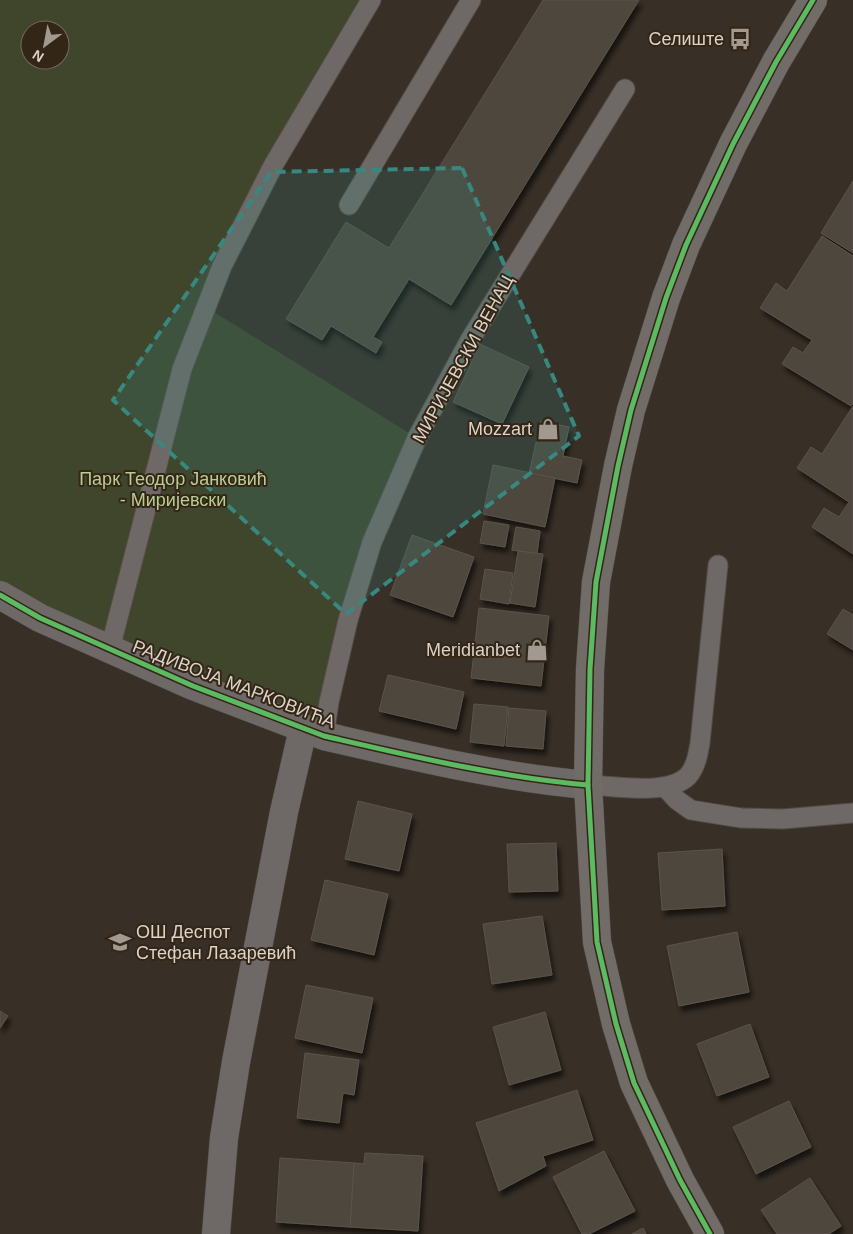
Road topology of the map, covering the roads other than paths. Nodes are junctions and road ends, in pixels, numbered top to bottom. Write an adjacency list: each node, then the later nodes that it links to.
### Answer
1 (372, 0): 8 (lane)
2 (471, 0): 5 (lane)
3 (813, 0): 10 (street)
4 (625, 89): 9 (lane, МИРИЈЕВСКИ ВЕНАЦ)
5 (349, 205)
6 (718, 565): 11 (lane)
7 (0, 595): 8 (street, РАДИВОЈА МАРКОВИЋА)
8 (110, 649): 9 (street, РАДИВОЈА МАРКОВИЋА)
9 (313, 732): 10 (street, РАДИВОЈА МАРКОВИЋА); 13 (street)
10 (588, 785): 11 (lane); 14 (street)
11 (665, 787): 12 (lane)
12 (853, 813)
13 (216, 1234)
14 (710, 1234)

